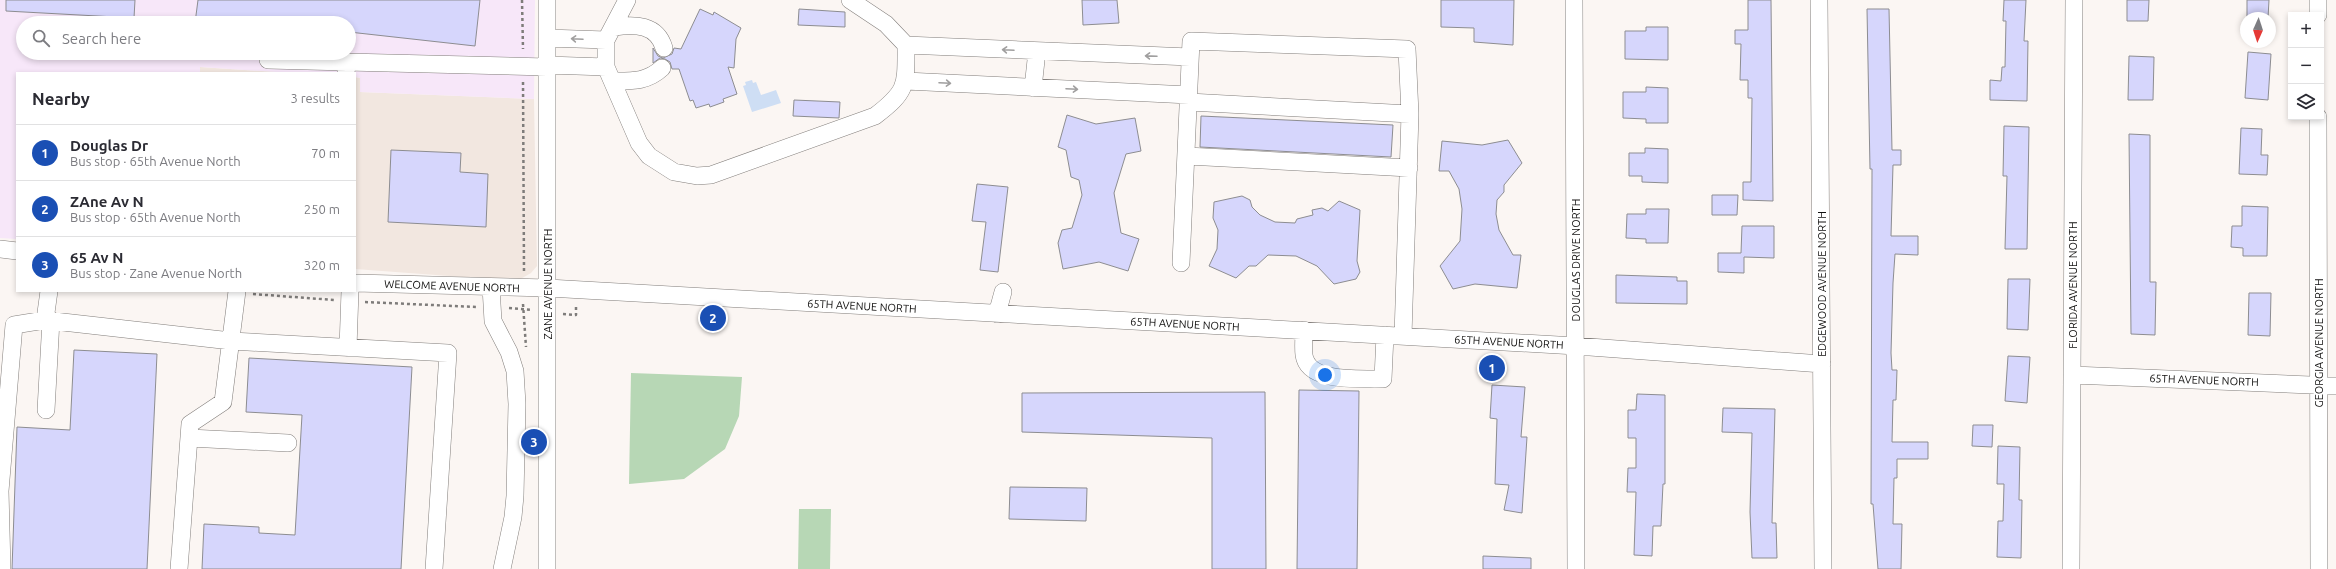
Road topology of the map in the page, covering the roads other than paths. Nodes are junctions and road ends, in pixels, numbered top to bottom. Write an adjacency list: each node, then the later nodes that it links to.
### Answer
1 (547, 0): 10 (street, ZANE AVENUE NORTH)
2 (627, 0): 9 (street)
3 (850, 0): 11 (street)
4 (1574, 0): 43 (street, DOUGLAS DRIVE NORTH)
5 (1820, 0): 45 (street, EDGEWOOD AVENUE NORTH)
6 (2074, 0): 46 (street, FLORIDA AVENUE NORTH)
7 (2318, 0): 8 (street)
8 (2318, 12)
9 (610, 34): 10 (street, one-way to 10); 12 (street); 19 (street)
10 (547, 38): 16 (street, ZANE AVENUE NORTH)
11 (906, 45): 13 (street, one-way to 11); 20 (street)
12 (664, 48)
13 (1037, 51): 14 (street, one-way to 13); 21 (street)
14 (1190, 57): 22 (street); 23 (street)
15 (268, 60): 17 (street)
16 (547, 66): 17 (street); 19 (street); 32 (street, ZANE AVENUE NORTH)
17 (346, 67)
18 (662, 68): 19 (street)
19 (609, 74): 20 (street)
20 (906, 81): 21 (street, one-way to 21)
21 (1033, 88): 22 (street, one-way to 22)
22 (1189, 98): 23 (street); 25 (street)
23 (1410, 114): 26 (street)
24 (2318, 120): 47 (street, GEORGIA AVENUE NORTH)
25 (1187, 156): 26 (street); 29 (street)
26 (1408, 168): 41 (street)
27 (0, 249): 28 (street)
28 (16, 251)
29 (1181, 263)
30 (356, 283): 31 (street, WELCOME AVENUE NORTH)
31 (491, 287): 32 (street, WELCOME AVENUE NORTH); 55 (street)
32 (548, 288): 37 (street, 65TH AVENUE NORTH); 56 (street, ZANE AVENUE NORTH)
33 (49, 292): 38 (street)
34 (237, 292): 42 (street)
35 (350, 292): 44 (street)
36 (1003, 292): 37 (street)
37 (997, 314): 39 (street, 65TH AVENUE NORTH)
38 (48, 320): 42 (street); 49 (street); 52 (street)
39 (1304, 330): 40 (street, 65TH AVENUE NORTH); 40 (street)
40 (1385, 335): 41 (street, 65TH AVENUE NORTH)
41 (1403, 336): 43 (street, 65TH AVENUE NORTH)
42 (232, 341): 44 (street); 50 (street)
43 (1576, 346): 45 (street, 65TH AVENUE NORTH); 57 (street, DOUGLAS DRIVE NORTH)
44 (348, 348): 54 (street)
45 (1822, 364): 58 (street, EDGEWOOD AVENUE NORTH)
46 (2073, 375): 47 (street, 65TH AVENUE NORTH); 59 (street, FLORIDA AVENUE NORTH)
47 (2319, 385): 48 (street, 65TH AVENUE NORTH); 60 (street, GEORGIA AVENUE NORTH)
48 (2336, 386)
49 (46, 410)
50 (189, 438): 51 (street); 53 (street)
51 (288, 443)
52 (2, 569)
53 (179, 569)
54 (434, 569)
55 (502, 569)
56 (547, 569)
57 (1576, 569)
58 (1823, 569)
59 (2071, 569)
60 (2319, 569)

